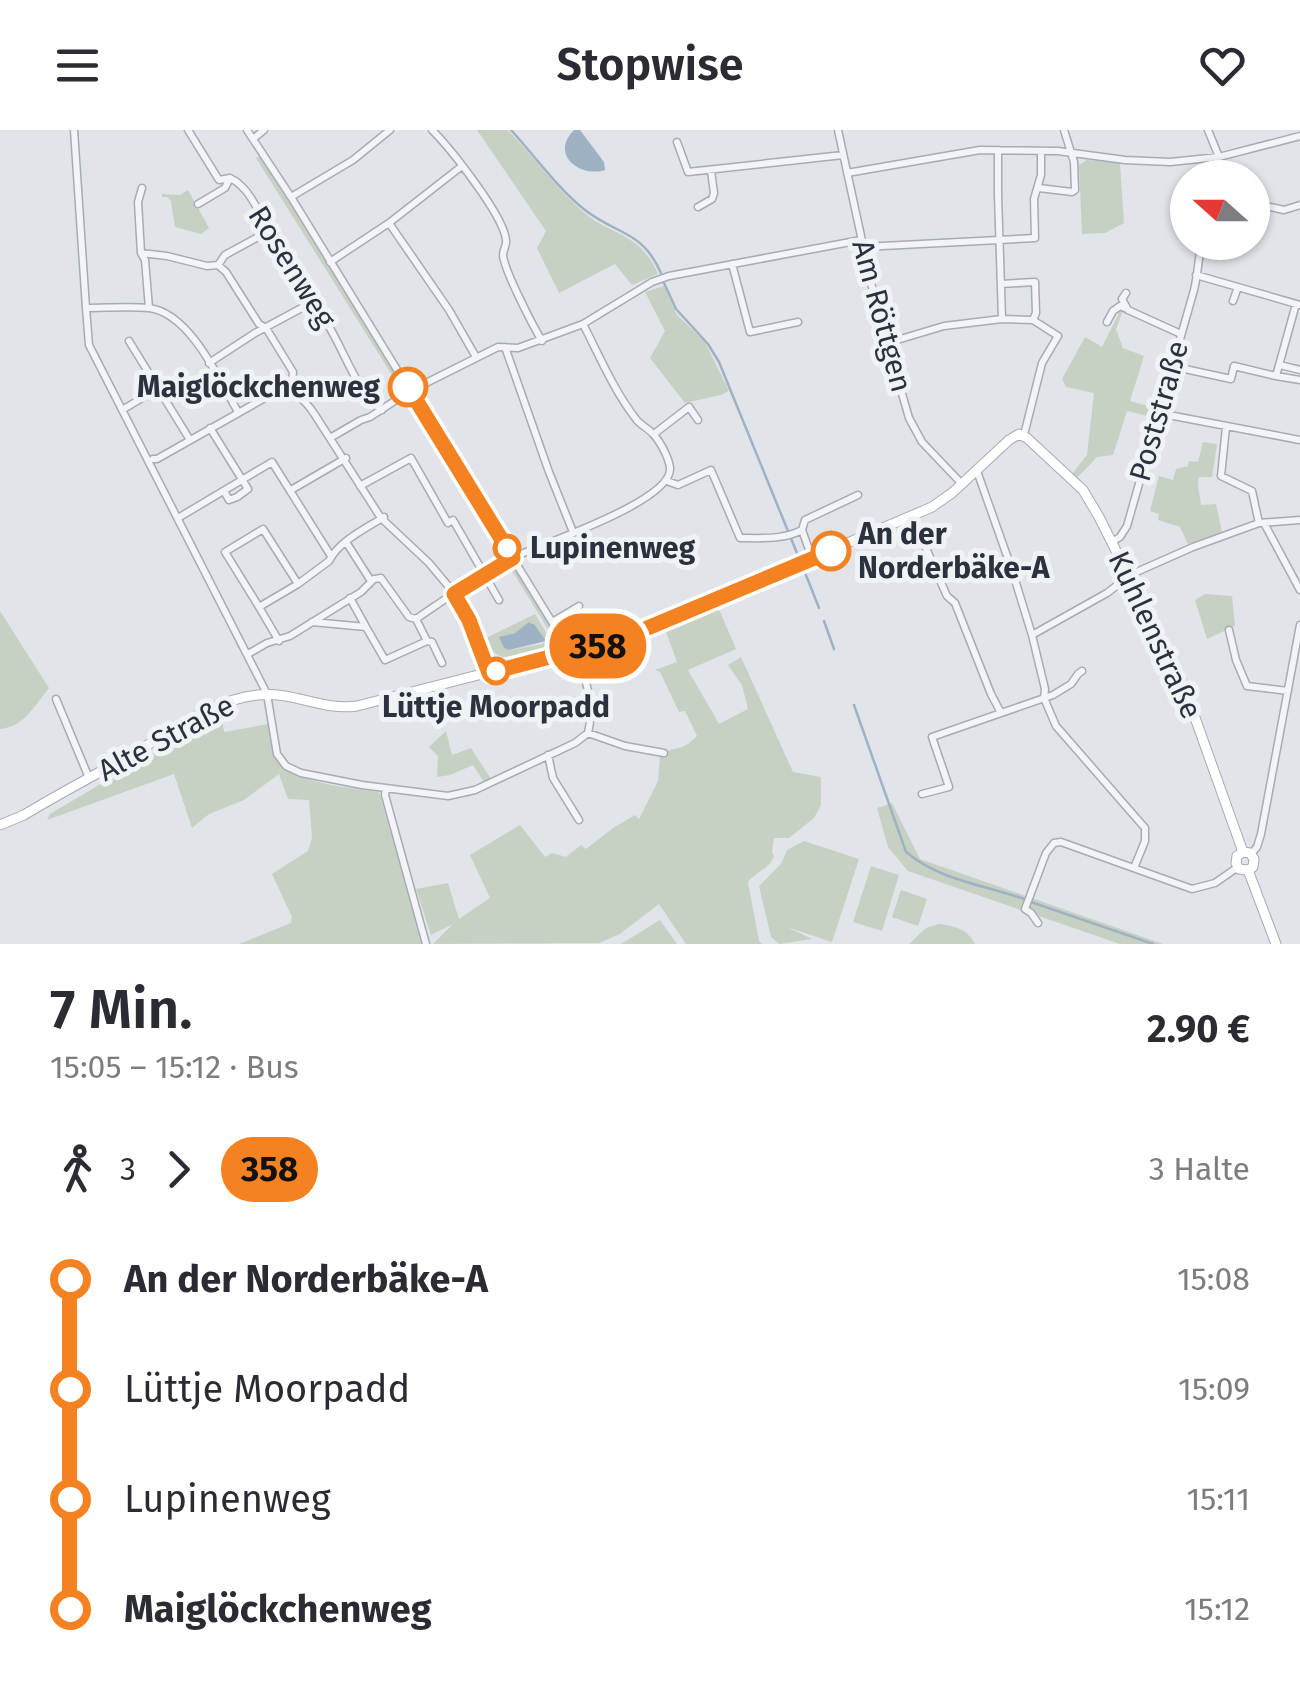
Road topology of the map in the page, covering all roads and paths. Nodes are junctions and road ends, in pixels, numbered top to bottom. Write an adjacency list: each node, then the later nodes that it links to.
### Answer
1 (74, 130): 46 (street)
2 (188, 130): 22 (street, Rosenweg)
3 (248, 130): 11 (street)
4 (264, 130): 11 (street)
5 (390, 130): 25 (street)
6 (432, 130): 19 (street)
7 (838, 130): 16 (street, Am Röttgen)
8 (1064, 130): 15 (street)
9 (1208, 130): 17 (street)
10 (1300, 136): 17 (street)
11 (254, 139): 25 (street)
12 (676, 142): 20 (street)
13 (998, 150): 14 (street); 21 (street); 32 (street)
14 (1041, 152): 15 (street); 24 (street)
15 (1072, 153): 17 (street); 24 (street)
16 (843, 154): 20 (street); 21 (street, Am Röttgen)
17 (1219, 157): 18 (street)
18 (1219, 160)
19 (462, 166): 30 (street); 56 (street)
20 (712, 171): 28 (street)
21 (848, 173): 33 (street, Am Röttgen)
22 (230, 178): 26 (street, Rosenweg); 31 (street, Rosenweg)
23 (142, 188): 34 (street)
24 (1038, 188): 32 (street)
25 (291, 197): 36 (street)
26 (198, 204)
27 (1300, 204): 29 (street)
28 (698, 207)
29 (1270, 207)
30 (389, 223): 36 (street); 60 (street)
31 (269, 231): 37 (street); 44 (street, Rosenweg)
32 (998, 239): 33 (street); 40 (street)
33 (862, 243): 38 (street); 58 (street, Am Röttgen)
34 (141, 253): 37 (street); 47 (street)
35 (1199, 260): 39 (street, Poststraße)
36 (330, 262): 68 (street)
37 (218, 264): 54 (street)
38 (732, 264): 51 (street); 53 (street)
39 (1196, 274): 41 (street); 55 (street, Poststraße)
40 (1001, 284): 49 (street); 50 (street)
41 (1238, 287): 43 (street); 45 (street)
42 (1126, 293): 48 (street)
43 (1233, 301)
44 (311, 302): 54 (street); 71 (street, Rosenweg)
45 (1298, 305): 62 (street)
46 (86, 308): 47 (street); 70 (street)
47 (149, 308): 61 (street)
48 (1128, 310): 52 (street); 55 (street)
49 (1002, 319): 50 (street); 58 (street)
50 (1033, 320): 78 (street)
51 (798, 322)
52 (1107, 322)
53 (583, 324): 56 (street); 77 (street)
54 (266, 328): 61 (street); 69 (street)
55 (1181, 334): 63 (street, Poststraße)
56 (542, 341): 59 (street)
57 (129, 342): 67 (street)
58 (887, 343): 87 (street, Am Röttgen)
59 (505, 347): 60 (street); 97 (street)
60 (476, 358): 68 (street)
61 (209, 363): 72 (street)
62 (1280, 364): 64 (street); 65 (street)
63 (1171, 366): 65 (street); 73 (street, Poststraße)
64 (1300, 370)
65 (1276, 376): 66 (street)
66 (1300, 380)
67 (155, 390): 70 (street); 80 (street)
68 (410, 391): 71 (street); 102 (street)
69 (291, 393): 72 (street); 79 (street)
70 (122, 410): 94 (street)
71 (382, 410): 79 (street)
72 (238, 412): 76 (street)
73 (1158, 413): 75 (street); 100 (street, Poststraße)
74 (698, 420): 77 (street)
75 (1226, 427): 81 (street); 96 (street)
76 (210, 428): 80 (street); 85 (street)
77 (654, 434): 86 (street)
78 (1024, 435): 84 (street, Alte Straße); 100 (street, Kuhlenstraße)
79 (330, 438): 83 (street)
80 (190, 440): 82 (street)
81 (1300, 440)
82 (153, 459)
83 (346, 459): 88 (street); 89 (street)
84 (976, 470): 87 (street, Alte Straße); 121 (street)
85 (242, 480): 89 (street); 90 (street); 90 (street)
86 (668, 481): 97 (street); 98 (street)
87 (962, 484): 92 (street, Alte Straße)
88 (360, 486): 93 (street); 104 (street)
89 (291, 490): 101 (street)
90 (224, 491): 94 (street)
91 (858, 495): 98 (street)
92 (912, 516): 103 (street, Alte Straße); 134 (street)
93 (383, 517): 99 (street); 109 (street)
94 (178, 518): 126 (street)
95 (1300, 520): 96 (street)
96 (1261, 523): 105 (street); 108 (street)
97 (573, 532): 102 (street)
98 (798, 532): 103 (street)
99 (346, 542): 101 (street); 106 (street)
100 (1112, 542): 105 (street, Kuhlenstraße)
101 (330, 556): 107 (street)
102 (513, 558): 104 (street); 116 (street)
103 (807, 561): 125 (street, Alte Straße)
104 (486, 574): 109 (street); 110 (street)
105 (1128, 576): 121 (street); 143 (street, Kuhlenstraße)
106 (371, 582): 111 (street); 114 (street)
107 (298, 584): 113 (street); 113 (street)
108 (1300, 590)
109 (454, 594): 114 (street); 129 (street)
110 (500, 600)
111 (349, 602): 115 (street); 117 (street)
112 (580, 606): 116 (street)
113 (259, 607): 123 (street)
114 (416, 619): 124 (street)
115 (312, 622): 117 (street); 123 (street)
116 (552, 622): 120 (street)
117 (366, 626): 124 (street)
118 (1300, 626): 122 (street)
119 (1229, 630): 130 (street)
120 (560, 635)
121 (1032, 635): 132 (street)
122 (1299, 637): 130 (street)
123 (279, 640): 126 (street)
124 (428, 641): 127 (street)
125 (576, 651): 129 (street, Alte Straße); 135 (street)
126 (248, 654): 131 (street)
127 (442, 662)
128 (1082, 671): 132 (street)
129 (489, 673): 131 (street, Alte Straße)
130 (1288, 691): 143 (street)
131 (267, 694): 138 (street, Alte Straße); 139 (street)
132 (1044, 698): 134 (street); 144 (street)
133 (56, 699): 138 (street)
134 (1002, 714): 140 (street)
135 (588, 733): 136 (street); 137 (street)
136 (664, 752)
137 (548, 754): 139 (street); 141 (street)
138 (89, 778): 142 (street, Alte Straße)
139 (386, 788): 147 (street)
140 (922, 794)
141 (580, 820)
142 (0, 826)
143 (1247, 853): 145 (street); 145 (street)
144 (1134, 868): 145 (street); 146 (street)
145 (1243, 869): 148 (street)
146 (1038, 923)
147 (426, 944)
148 (1276, 944)

